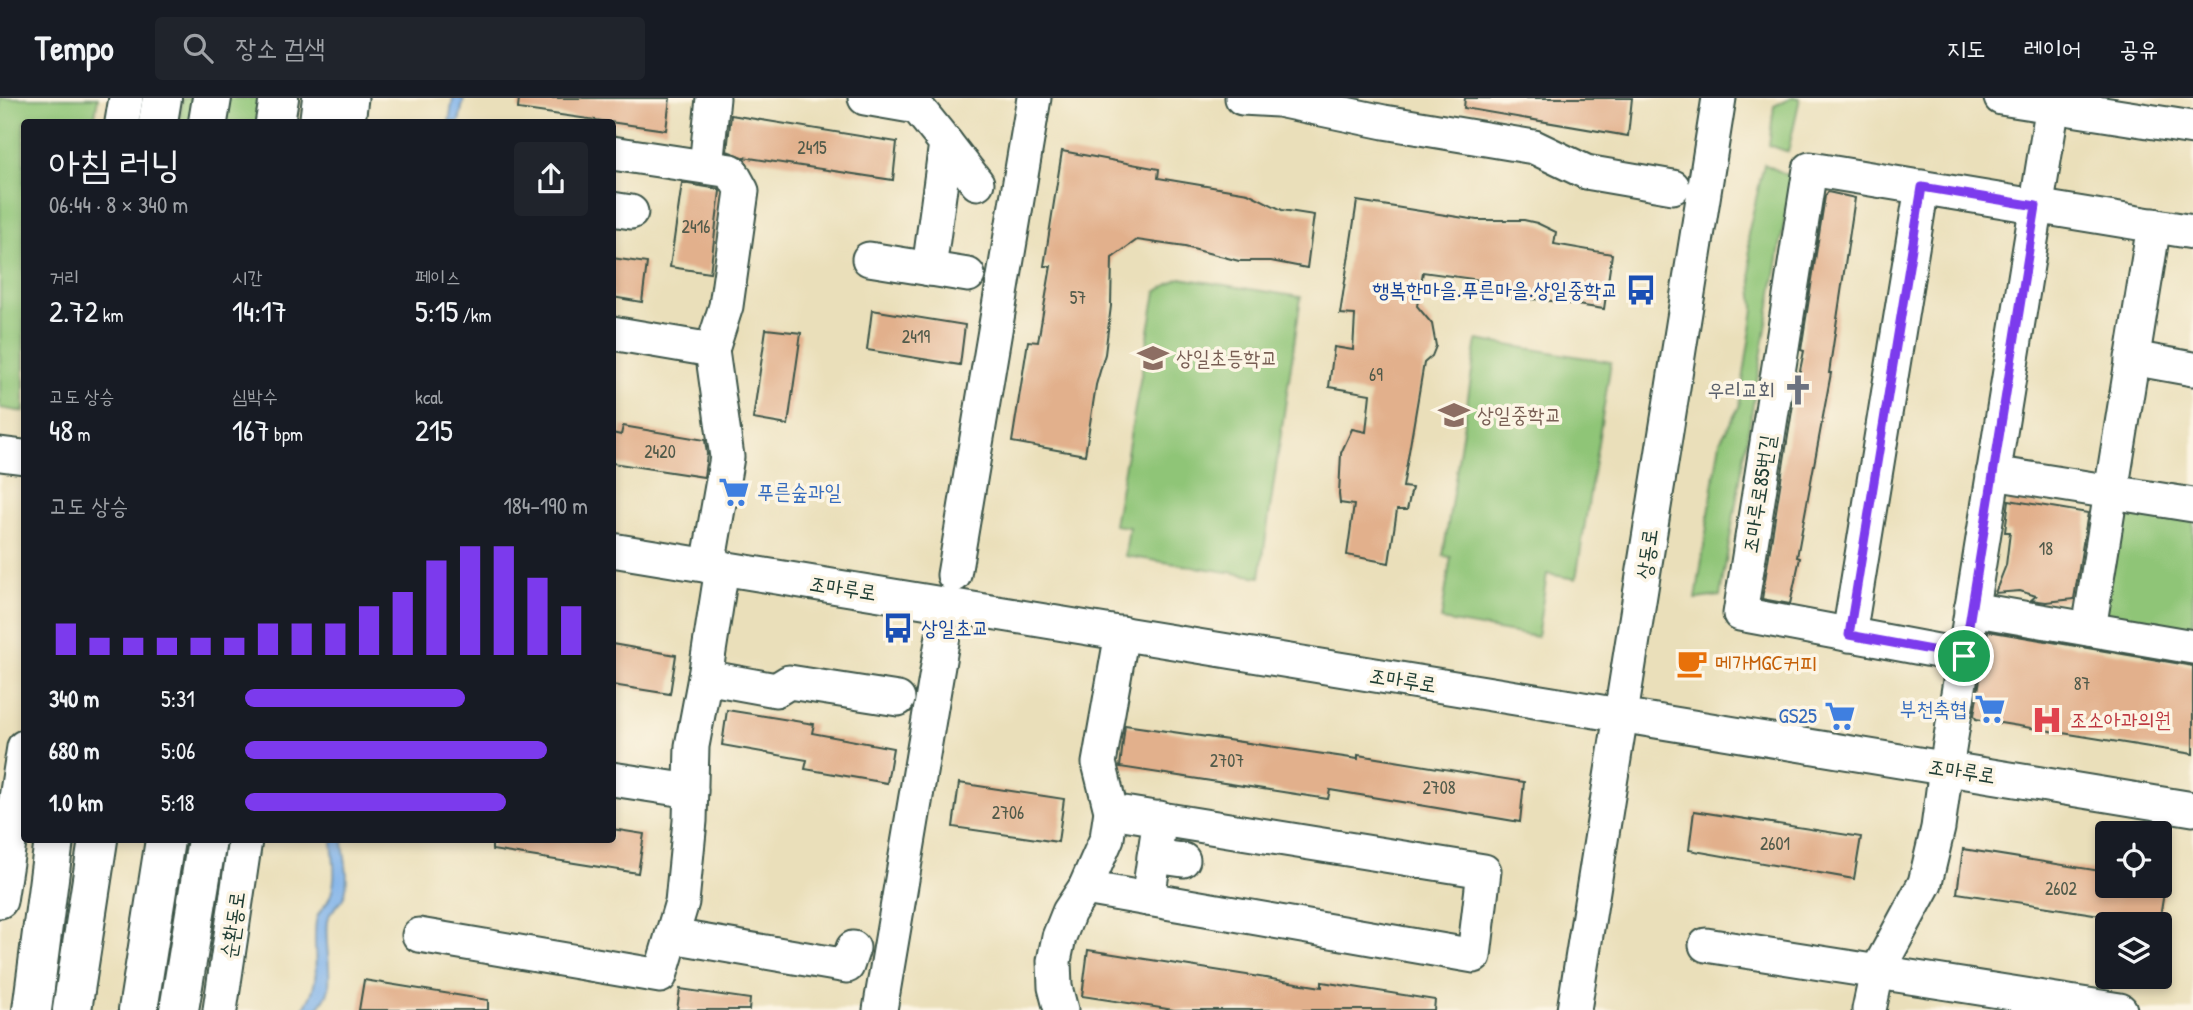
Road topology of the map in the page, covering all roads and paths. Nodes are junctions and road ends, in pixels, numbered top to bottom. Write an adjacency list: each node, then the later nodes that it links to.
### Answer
1 (126, 98): 14 (street)
2 (162, 98): 15 (highway)
3 (212, 98): 16 (highway)
4 (279, 98): 17 (highway)
5 (322, 98): 18 (highway)
6 (351, 98): 19 (street)
7 (713, 98): 23 (street)
8 (866, 98): 21 (street)
9 (1034, 98): 44 (street)
10 (1242, 98): 25 (street)
11 (1719, 98): 54 (street, 상동로)
12 (2001, 98): 13 (street)
13 (2053, 102): 20 (street); 27 (street)
14 (122, 119)
15 (158, 119)
16 (208, 119)
17 (276, 119)
18 (318, 119)
19 (348, 119)
20 (2193, 128)
21 (946, 143): 24 (street); 31 (street)
22 (616, 154): 23 (street)
23 (706, 167): 34 (street)
24 (978, 183)
25 (1673, 187)
26 (1922, 187): 27 (street, 조마루로85번길); 48 (street); 48 (street, 조마루로85번길)
27 (2036, 206): 28 (street, 조마루로85번길); 39 (street)
28 (2154, 225): 29 (street, 조마루로85번길); 35 (street)
29 (2193, 232)
30 (869, 258): 31 (street)
31 (929, 269): 32 (street)
32 (968, 275)
33 (616, 334): 34 (street)
34 (712, 350): 43 (street)
35 (2132, 358): 36 (street); 40 (street)
36 (2193, 369)
37 (0, 454): 38 (street)
38 (21, 457)
39 (1993, 472): 40 (street); 45 (street)
40 (2111, 492): 41 (street); 46 (street)
41 (2193, 505)
42 (616, 551): 43 (street, 조마루로)
43 (715, 567): 47 (street, 조마루로); 52 (street)
44 (954, 575)
45 (1971, 608): 46 (street); 51 (street)
46 (2089, 629): 50 (street)
47 (1122, 633): 54 (street, 조마루로); 60 (street)
48 (1849, 635): 51 (street, 조마루로85번길)
49 (943, 636): 80 (street)
50 (2193, 647)
51 (1964, 656): 56 (street)
52 (705, 677): 53 (street); 58 (street)
53 (898, 699)
54 (1623, 716): 56 (street, 조마루로); 82 (street, 상동로)
55 (21, 766): 69 (street)
56 (1946, 768): 59 (street, 조마루로); 74 (street)
57 (616, 780): 58 (street)
58 (691, 791): 71 (street)
59 (2193, 809)
60 (1111, 811): 61 (street); 67 (street)
61 (1160, 818): 68 (street); 68 (street)
62 (54, 843): 75 (highway)
63 (98, 843): 76 (highway)
64 (164, 843): 77 (highway)
65 (207, 843): 78 (highway)
66 (246, 843): 79 (street, 순환동로)
67 (1085, 888): 68 (street); 81 (street)
68 (1148, 899)
69 (0, 901)
70 (419, 935): 71 (street)
71 (672, 936): 73 (street)
72 (1706, 946): 74 (street)
73 (853, 948)
74 (1877, 972): 83 (street); 84 (street)
75 (32, 1010)
76 (72, 1010)
77 (138, 1010)
78 (179, 1010)
79 (220, 1010)
80 (880, 1010)
81 (1061, 1010)
82 (1574, 1010)
83 (1869, 1010)
84 (2120, 1010)

